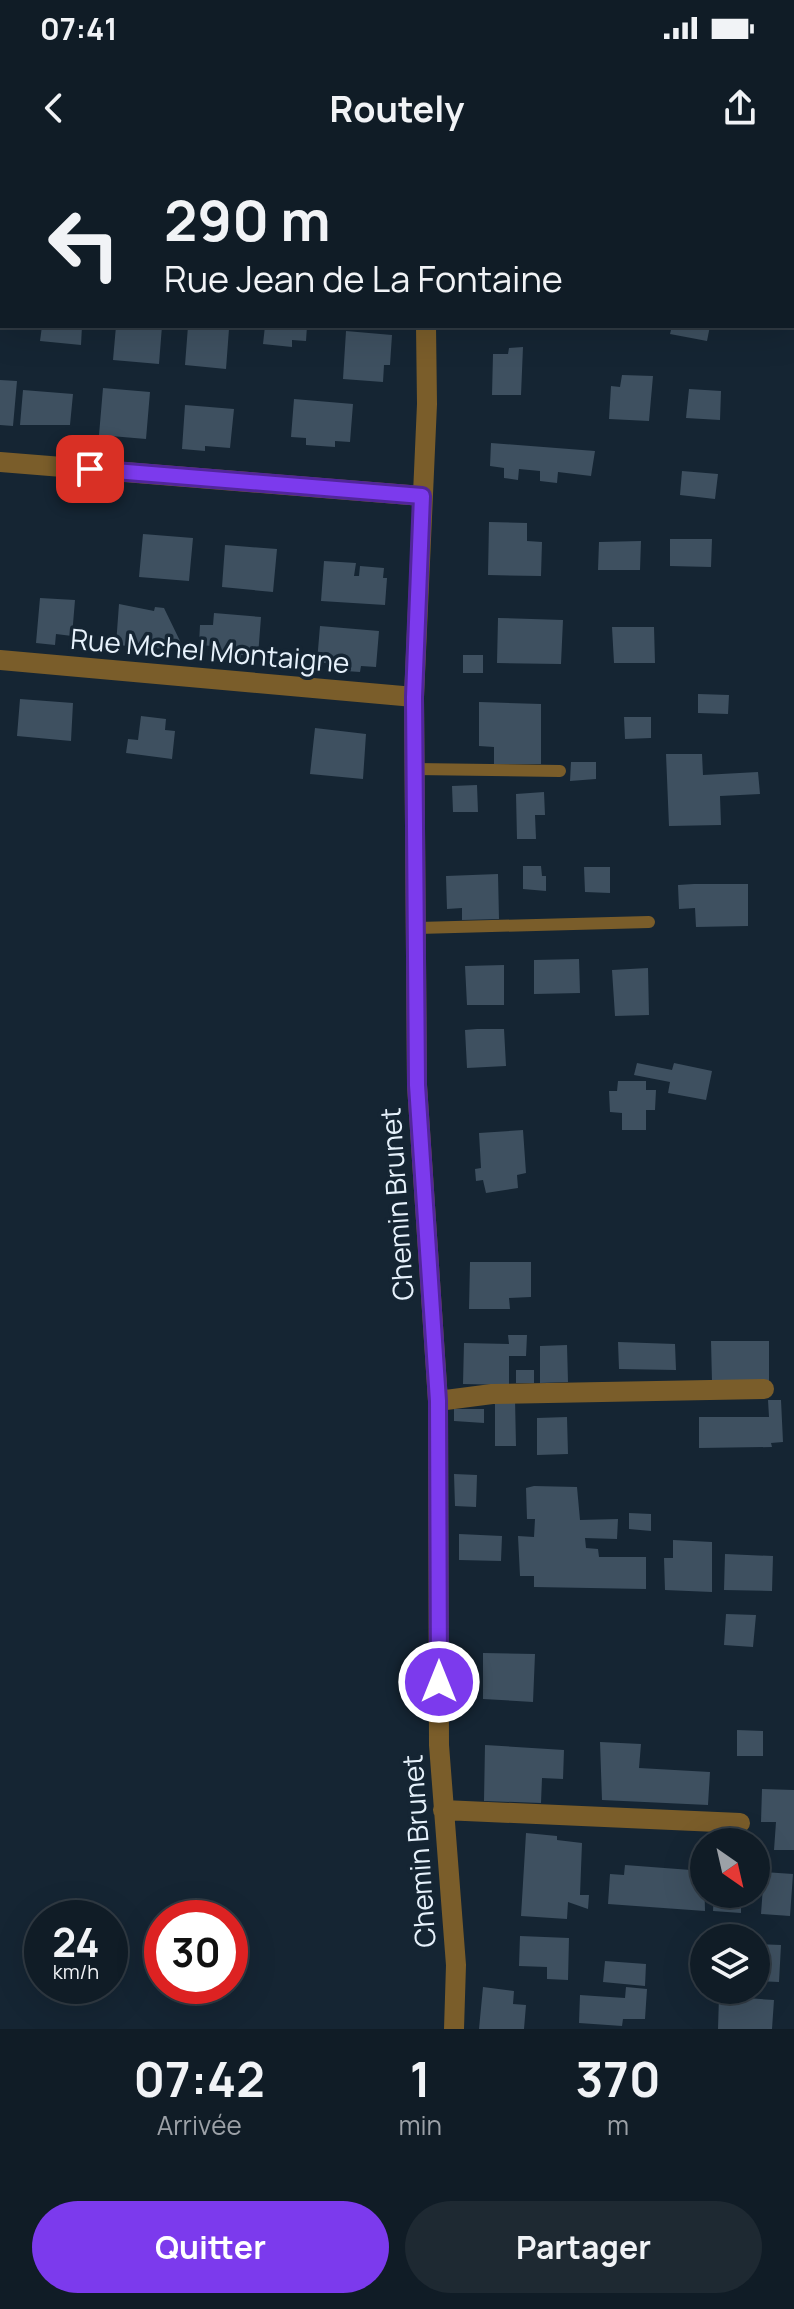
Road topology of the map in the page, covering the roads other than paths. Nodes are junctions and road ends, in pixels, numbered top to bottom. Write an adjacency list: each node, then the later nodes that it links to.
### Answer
1 (426, 328): 3 (street, Chemin Brunet)
2 (0, 462): 3 (street)
3 (422, 496): 5 (street, Chemin Brunet)
4 (0, 660): 5 (street, Rue Mchel Montaigne)
5 (414, 697): 6 (street, Chemin Brunet)
6 (415, 769): 7 (lane); 9 (street, Chemin Brunet)
7 (560, 771)
8 (649, 922): 9 (lane)
9 (418, 928): 11 (street, Chemin Brunet)
10 (764, 1389): 11 (street)
11 (438, 1401): 12 (street, Chemin Brunet)
12 (443, 1810): 13 (street); 14 (street, Chemin Brunet)
13 (740, 1823)
14 (454, 2029)

